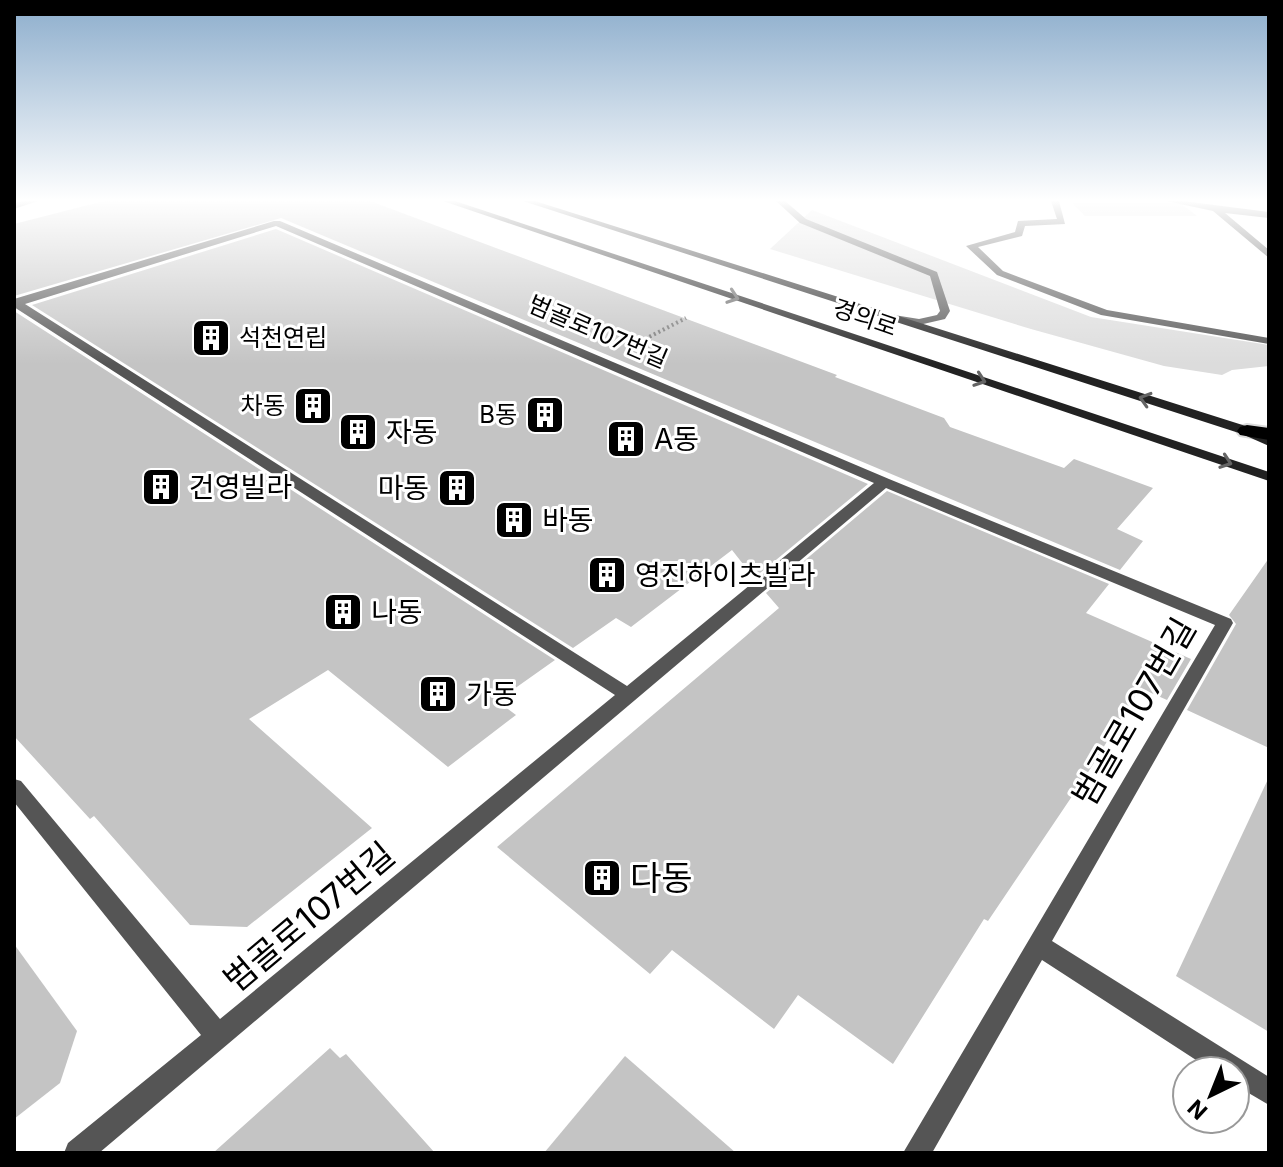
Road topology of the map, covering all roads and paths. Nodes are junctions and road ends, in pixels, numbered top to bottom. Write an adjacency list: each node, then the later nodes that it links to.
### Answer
1 (171, 255): 7 (street, 범골로107번길)
2 (353, 255): 11 (street, 범골로107번길)
3 (609, 255): 15 (street, 경의로, one-way to 15)
4 (700, 255): 9 (street, 경의로)
5 (888, 255): 9 (street)
6 (981, 255): 10 (street)
7 (15, 303): 17 (street, 범골로107번길)
8 (691, 316): 11 (path)
9 (879, 316): 12 (street, 경의로, one-way to 9)
10 (1269, 341)
11 (601, 362): 16 (street, 범골로107번길)
12 (1247, 431): 13 (highway); 14 (street, 경의로)
13 (1269, 434)
14 (1269, 442)
15 (1265, 476)
16 (884, 482): 17 (street, 범골로107번길); 19 (street, 범골로107번길)
17 (628, 695): 20 (street, 범골로107번길)
18 (14, 787): 20 (street, 범골로107번길)
19 (1038, 945): 21 (street); 23 (street, 범골로107번길)
20 (218, 1037): 22 (street, 범골로107번길)
21 (1269, 1092)
22 (78, 1153)
23 (917, 1153)

